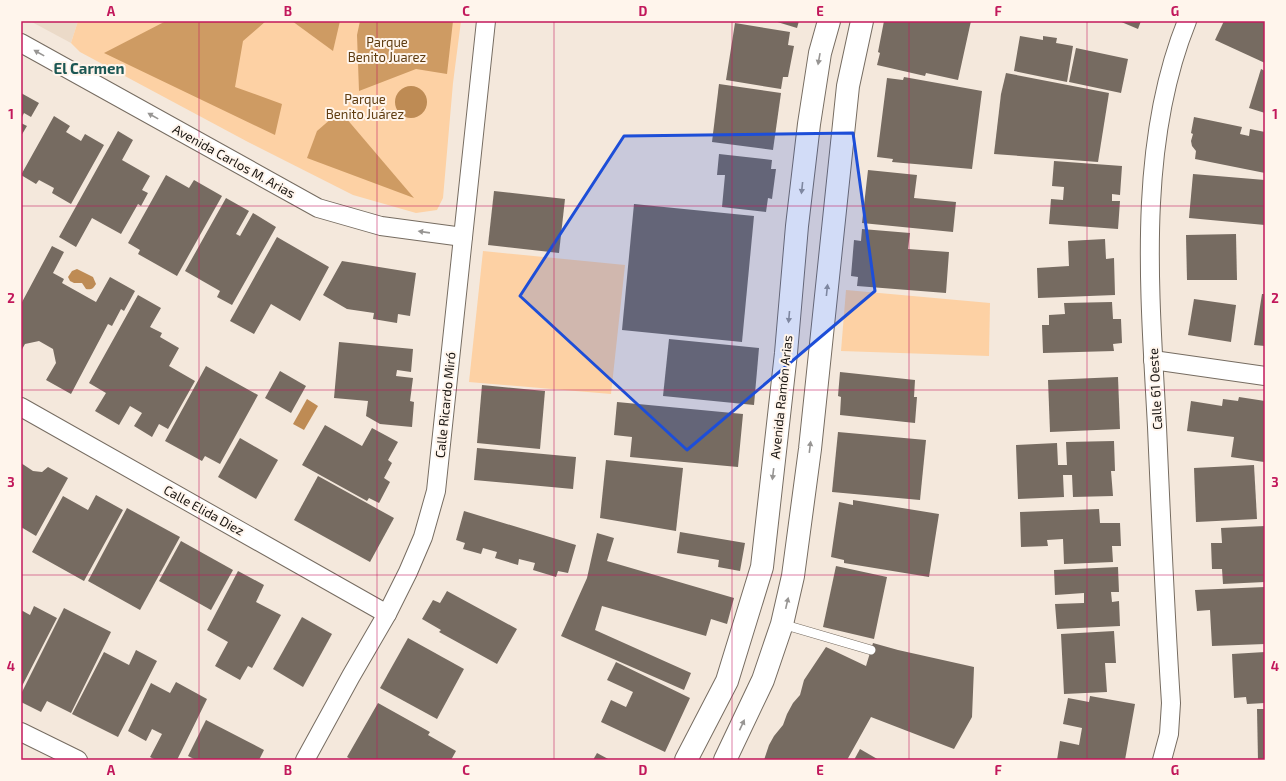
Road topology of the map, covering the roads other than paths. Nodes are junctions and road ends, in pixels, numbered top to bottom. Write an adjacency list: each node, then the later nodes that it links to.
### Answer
1 (486, 21): 6 (street, Calle Ricardo Miró)
2 (829, 21): 7 (main road, Avenida Ramón Arias, one-way to 7)
3 (862, 21): 8 (main road, one-way to 3)
4 (1187, 21): 9 (street, Calle 61 Oeste)
5 (21, 43): 6 (street, Avenida Carlos M. Arias, one-way to 5)
6 (463, 236): 12 (street, Calle Ricardo Miró)
7 (786, 353): 8 (main road); 18 (main road, Avenida Ramón Arias, one-way to 18)
8 (820, 356): 13 (main road, one-way to 8)
9 (1153, 360): 10 (street); 20 (street, Calle 61 Oeste)
10 (1265, 376)
11 (21, 408): 12 (street, Calle Elida Diez)
12 (387, 614): 17 (street, Calle Ricardo Miró)
13 (782, 624): 14 (lane); 19 (main road, one-way to 13)
14 (871, 650)
15 (21, 732): 16 (street)
16 (78, 760)
17 (305, 760)
18 (686, 760)
19 (725, 760)
20 (1162, 760)

